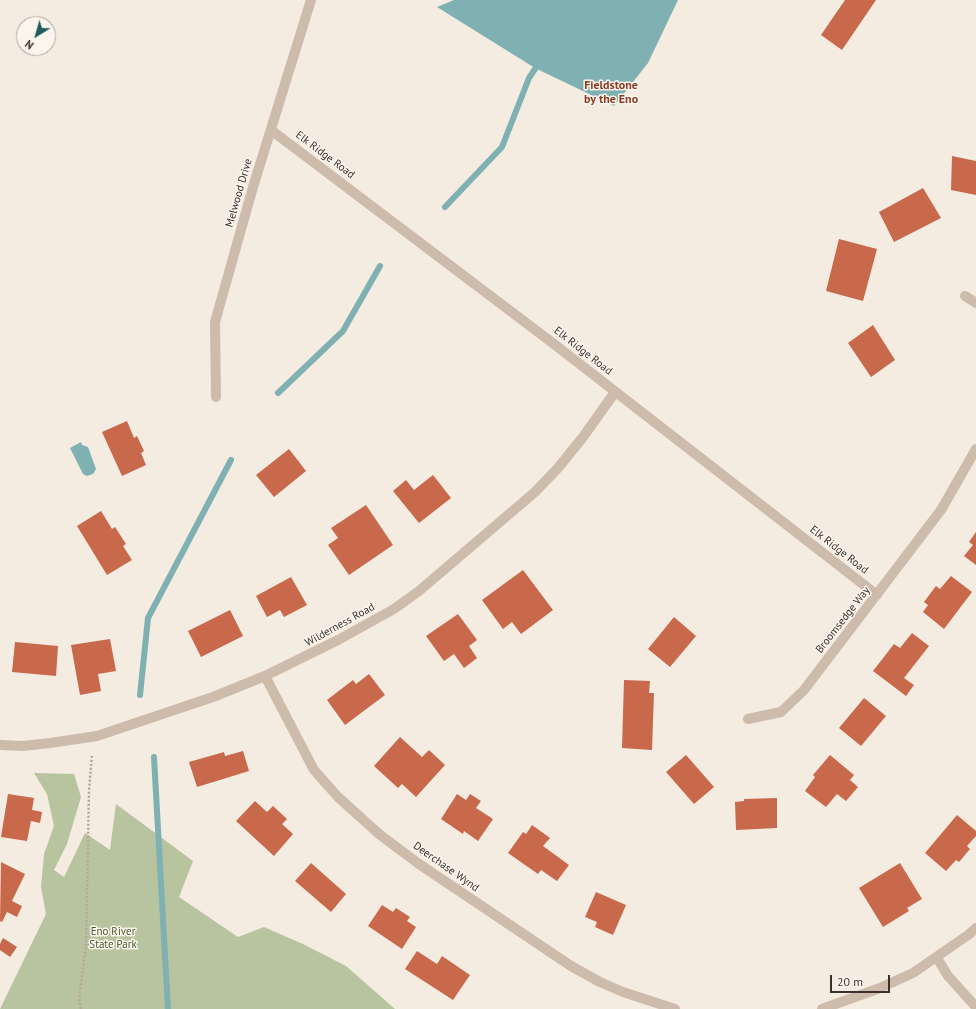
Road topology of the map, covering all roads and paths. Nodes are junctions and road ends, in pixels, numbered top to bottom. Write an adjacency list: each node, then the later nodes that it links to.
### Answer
1 (311, 0): 2 (street, Melwood Drive)
2 (271, 130): 5 (street, Elk Ridge Road); 6 (street, Melwood Drive)
3 (965, 296): 4 (street)
4 (976, 303)
5 (615, 392): 8 (street, Elk Ridge Road); 9 (street, Wilderness Road)
6 (216, 397)
7 (976, 449): 8 (street, Broomsedge Way)
8 (878, 595): 10 (street, Broomsedge Way)
9 (265, 676): 11 (street, Wilderness Road); 17 (street, Deerchase Wynd)
10 (748, 719)
11 (0, 745)
12 (92, 754): 16 (path)
13 (976, 928): 14 (street)
14 (937, 958): 15 (street); 18 (street)
15 (976, 1007)
16 (81, 1009)
17 (675, 1009)
18 (822, 1009)

